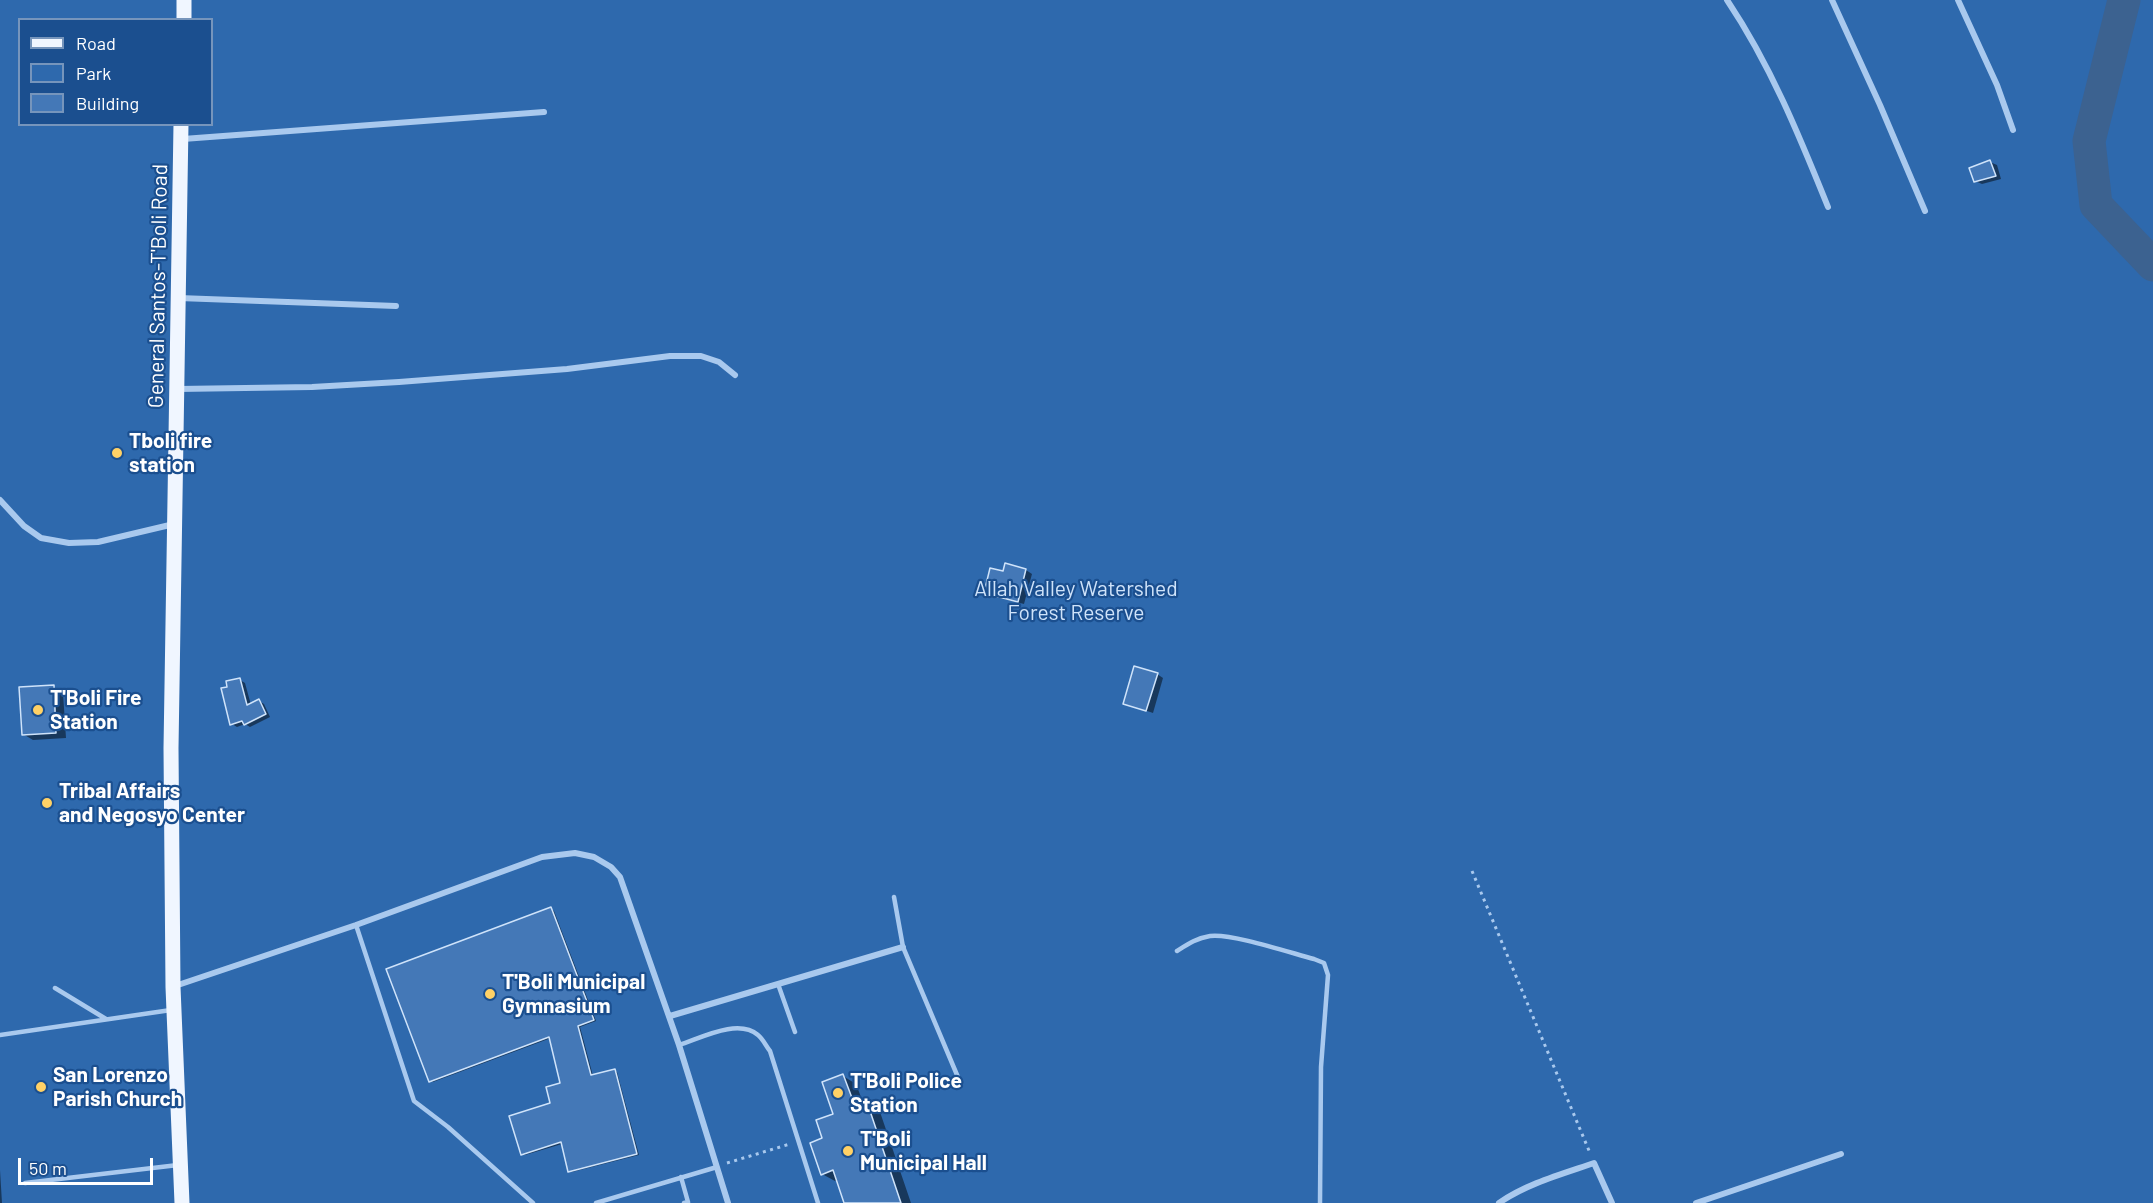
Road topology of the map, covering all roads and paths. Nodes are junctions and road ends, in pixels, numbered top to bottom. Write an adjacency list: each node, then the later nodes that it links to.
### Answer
1 (184, 0): 5 (main road)
2 (1727, 0): 9 (street)
3 (1832, 0): 10 (street)
4 (1958, 0): 7 (street)
5 (184, 18)
6 (544, 112): 8 (street)
7 (2013, 130)
8 (181, 132): 11 (main road, General Santos-T'Boli Road)
9 (1828, 207)
10 (1925, 211)
11 (179, 298): 12 (street); 14 (main road, General Santos-T'Boli Road)
12 (396, 306)
13 (735, 375): 14 (street)
14 (177, 389): 16 (main road, General Santos-T'Boli Road)
15 (0, 500): 16 (street)
16 (175, 524): 23 (main road, General Santos-T'Boli Road)
17 (1472, 871): 34 (path)
18 (894, 897): 20 (lane)
19 (356, 925): 23 (street); 26 (street); 40 (lane)
20 (903, 947): 22 (street); 31 (lane)
21 (1177, 951): 45 (lane)
22 (778, 984): 26 (street); 28 (lane)
23 (173, 987): 25 (main road, General Santos-T'Boli Road)
24 (55, 988): 27 (lane)
25 (174, 1010): 27 (lane); 35 (main road, General Santos-T'Boli Road)
26 (670, 1016): 30 (street)
27 (106, 1019): 29 (lane)
28 (795, 1032)
29 (0, 1035)
30 (679, 1045): 32 (lane); 36 (street)
31 (960, 1082)
32 (798, 1142): 36 (path); 44 (lane)
33 (1841, 1154): 48 (street)
34 (1594, 1163): 46 (street); 47 (street)
35 (181, 1165): 38 (lane); 39 (main road, General Santos-T'Boli Road)
36 (717, 1167): 37 (lane); 43 (street)
37 (681, 1177): 41 (lane); 42 (lane)
38 (25, 1183)
39 (182, 1203)
40 (533, 1203)
41 (596, 1203)
42 (684, 1203)
43 (728, 1203)
44 (818, 1203)
45 (1320, 1203)
46 (1499, 1203)
47 (1612, 1203)
48 (1696, 1203)

